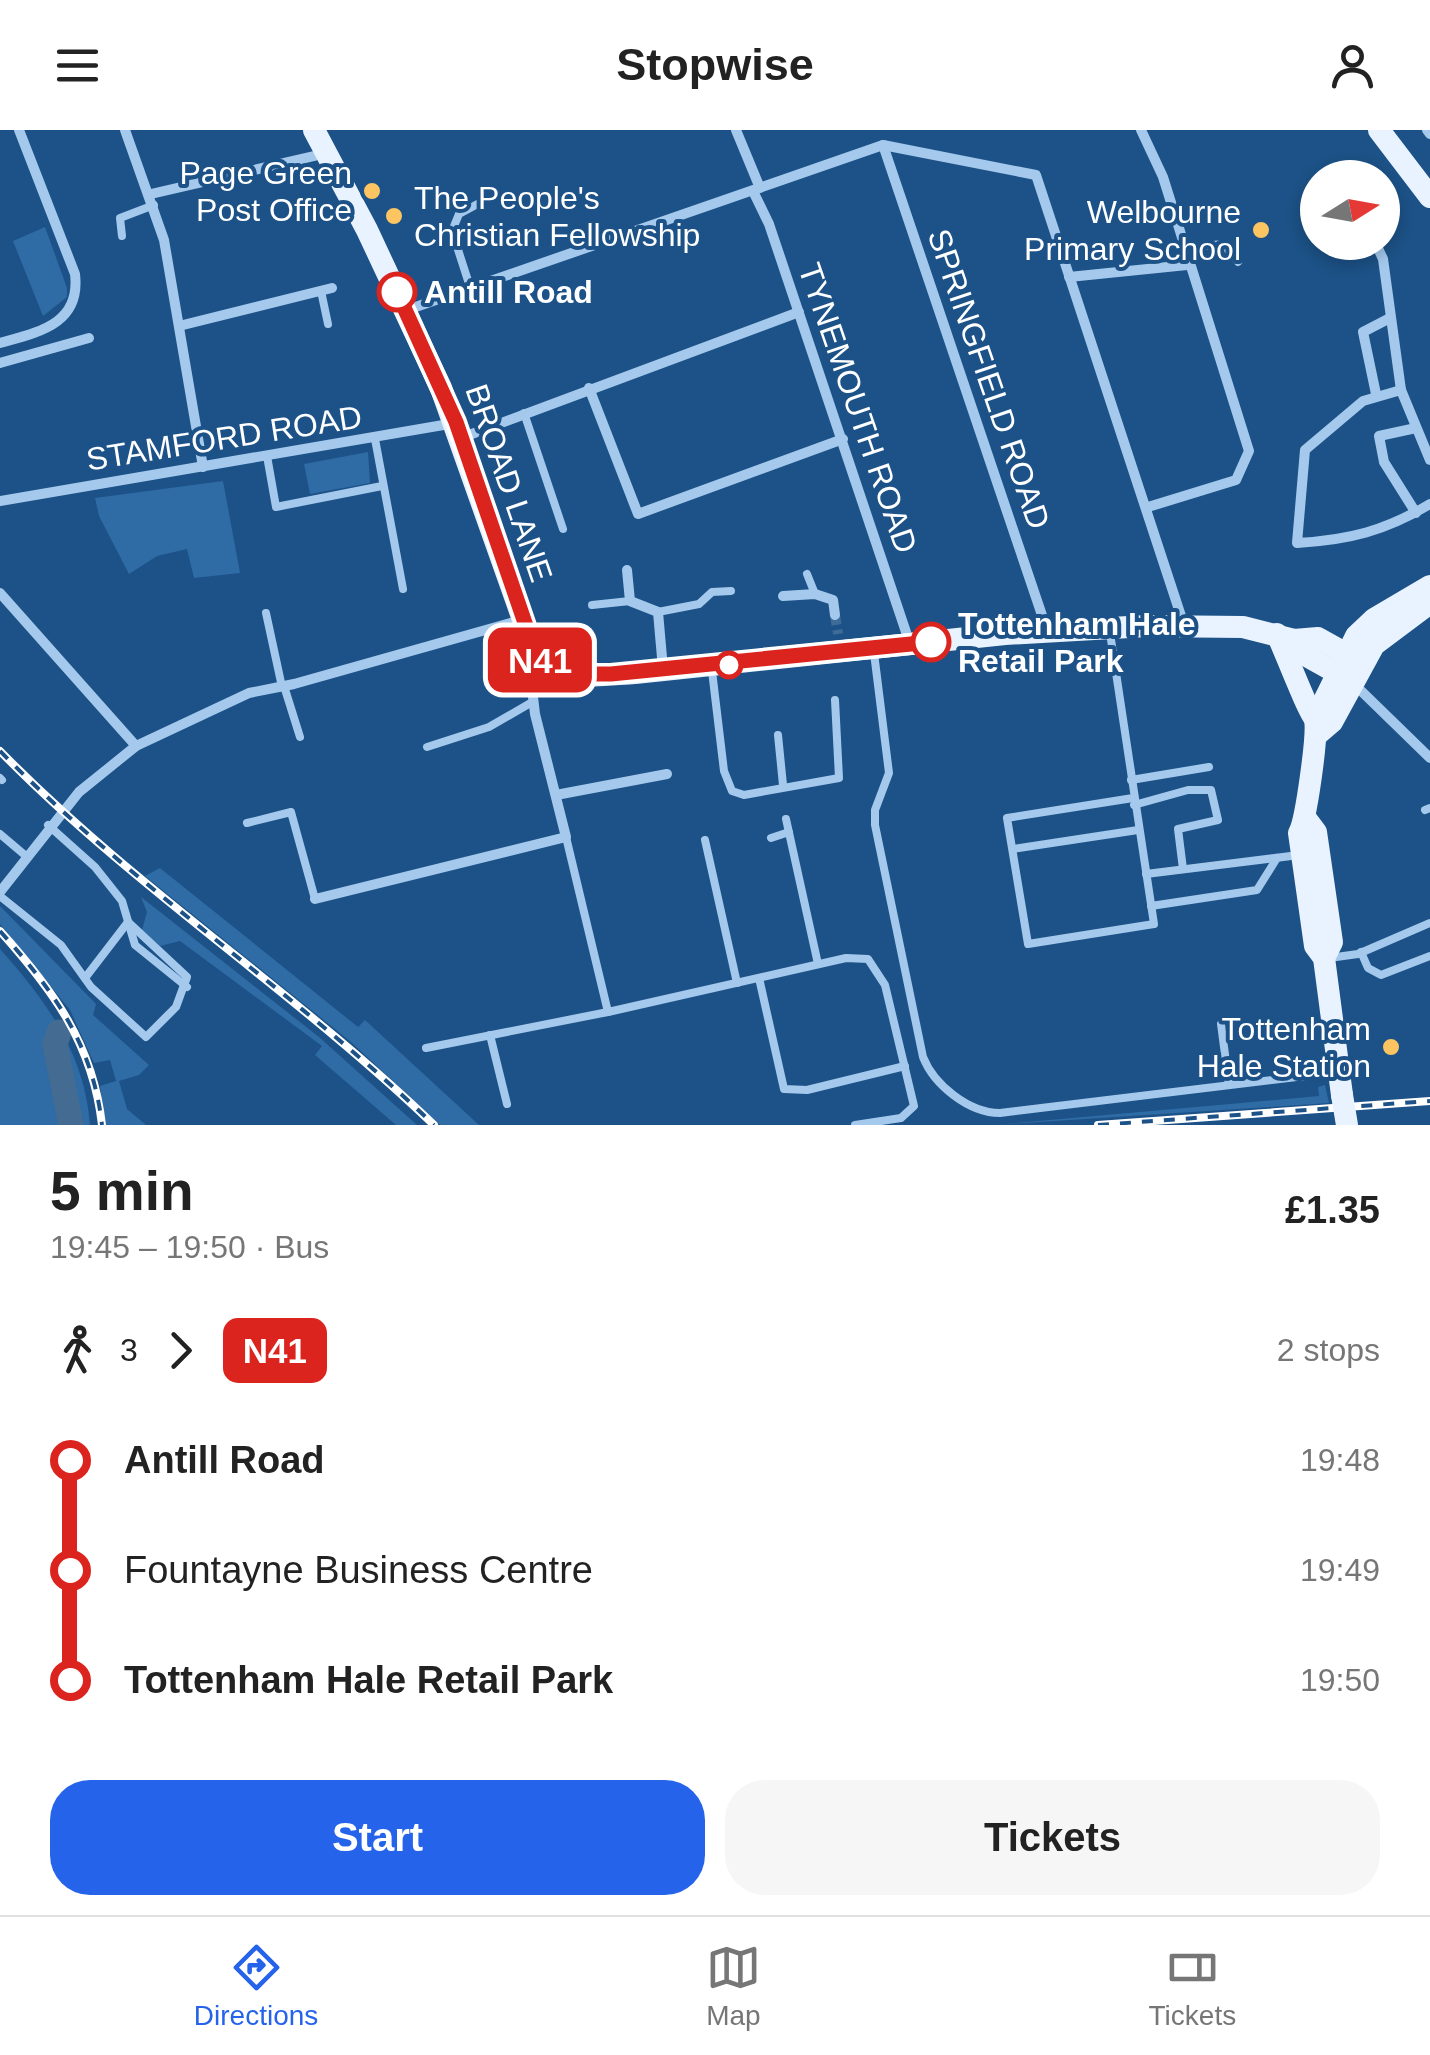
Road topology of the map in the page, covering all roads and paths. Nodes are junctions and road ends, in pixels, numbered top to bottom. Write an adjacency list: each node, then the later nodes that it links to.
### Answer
1 (19, 130): 27 (street)
2 (125, 130): 11 (street)
3 (314, 130): 8 (main road, BROAD LANE)
4 (736, 130): 9 (street, TYNEMOUTH ROAD)
5 (1141, 130): 14 (street)
6 (1379, 130): 10 (main road)
7 (883, 145): 9 (street); 18 (street); 63 (street, SPRINGFIELD ROAD)
8 (328, 153): 11 (street); 21 (main road, BROAD LANE)
9 (756, 189): 20 (street); 22 (street, TYNEMOUTH ROAD)
10 (1430, 197)
11 (152, 199): 13 (lane); 25 (street)
12 (485, 200): 20 (lane)
13 (122, 236)
14 (1183, 248): 16 (lane); 17 (street)
15 (1384, 260): 23 (street)
16 (1238, 262)
17 (1188, 264): 18 (street); 43 (street)
18 (1069, 277): 43 (street)
19 (327, 290): 24 (lane); 25 (street)
20 (471, 290): 21 (street)
21 (406, 310): 34 (main road, BROAD LANE)
22 (799, 312): 29 (street, STAMFORD ROAD); 36 (street, TYNEMOUTH ROAD)
23 (1390, 318): 30 (street); 31 (street)
24 (328, 324)
25 (179, 326): 39 (street)
26 (89, 338): 28 (street)
27 (0, 343)
28 (0, 364)
29 (589, 388): 32 (street, STAMFORD ROAD); 36 (street)
30 (1402, 390): 31 (street); 33 (street)
31 (1376, 394): 44 (street)
32 (524, 414): 34 (street, STAMFORD ROAD); 45 (lane)
33 (1416, 428): 38 (street); 44 (street)
34 (458, 430): 35 (street, STAMFORD ROAD); 60 (main road, BROAD LANE)
35 (375, 439): 37 (street, STAMFORD ROAD); 40 (lane)
36 (843, 439): 65 (street, TYNEMOUTH ROAD)
37 (268, 456): 39 (street, STAMFORD ROAD); 40 (lane)
38 (1430, 460)
39 (202, 467): 41 (street, STAMFORD ROAD)
40 (382, 486): 49 (lane)
41 (0, 501)
42 (1430, 504): 44 (street)
43 (1148, 507): 61 (street)
44 (1416, 512)
45 (563, 529)
46 (626, 570): 54 (street)
47 (808, 574): 52 (lane)
48 (1430, 586): 69 (main road)
49 (403, 588)
50 (731, 591): 57 (lane)
51 (0, 593): 77 (street)
52 (815, 594): 53 (street); 59 (street)
53 (783, 596)
54 (630, 601): 56 (lane); 57 (street)
55 (1430, 603): 69 (main road)
56 (592, 605)
57 (658, 612): 70 (street)
58 (266, 613): 71 (lane)
59 (835, 615)
60 (522, 620): 67 (main road, BROAD LANE); 71 (street)
61 (1185, 627): 62 (main road); 64 (main road)
62 (1109, 628): 63 (main road); 82 (lane)
63 (1047, 630): 65 (main road)
64 (1285, 637): 69 (main road); 74 (main road)
65 (911, 645): 66 (main road)
66 (874, 650): 68 (main road); 122 (lane)
67 (542, 662): 70 (main road); 73 (street)
68 (712, 666): 70 (main road); 83 (lane)
69 (1349, 667): 74 (main road); 79 (street)
70 (663, 670)
71 (283, 686): 76 (lane); 77 (street)
72 (836, 700): 83 (lane)
73 (534, 701): 78 (lane); 84 (street)
74 (1317, 726): 87 (main road)
75 (778, 735): 83 (lane)
76 (300, 738)
77 (136, 746): 89 (street)
78 (426, 747)
79 (1430, 758)
80 (1209, 767): 82 (lane)
81 (666, 774): 84 (street)
82 (1131, 780): 85 (lane)
83 (784, 786)
84 (556, 795): 93 (street)
85 (1133, 802): 90 (lane); 96 (lane); 101 (lane)
86 (786, 820): 91 (lane)
87 (1306, 820): 97 (main road); 111 (main road)
88 (247, 823): 105 (lane)
89 (48, 825): 98 (street); 107 (lane)
90 (1138, 830): 96 (lane); 102 (lane)
91 (789, 832): 94 (lane); 112 (lane)
92 (0, 834): 98 (lane)
93 (566, 837): 105 (street); 116 (lane)
94 (771, 838)
95 (706, 840): 115 (lane)
96 (1013, 849): 106 (lane)
97 (1301, 855): 100 (lane); 111 (main road)
98 (26, 856): 104 (street)
99 (1255, 858): 100 (lane); 101 (lane); 103 (lane)
100 (1277, 858): 103 (lane)
101 (1184, 869): 102 (lane)
102 (1146, 874): 106 (lane)
103 (1263, 883): 106 (lane)
104 (0, 894): 113 (lane)
105 (315, 899)
106 (1151, 906)
107 (128, 922): 113 (lane); 113 (lane)
108 (1430, 924): 109 (lane)
109 (1361, 952): 110 (lane); 111 (lane)
110 (1430, 956)
111 (1324, 958): 125 (main road, bridge)
112 (818, 964): 114 (lane); 120 (lane)
113 (85, 978)
114 (759, 978): 115 (lane); 120 (lane)
115 (737, 983): 116 (lane)
116 (608, 1012): 118 (lane)
117 (1220, 1024): 122 (lane)
118 (490, 1035): 119 (lane); 123 (lane)
119 (426, 1048)
120 (904, 1066): 124 (lane)
121 (1305, 1076): 122 (lane)
122 (1229, 1085)
123 (507, 1104)
124 (855, 1125)
125 (1347, 1125)

